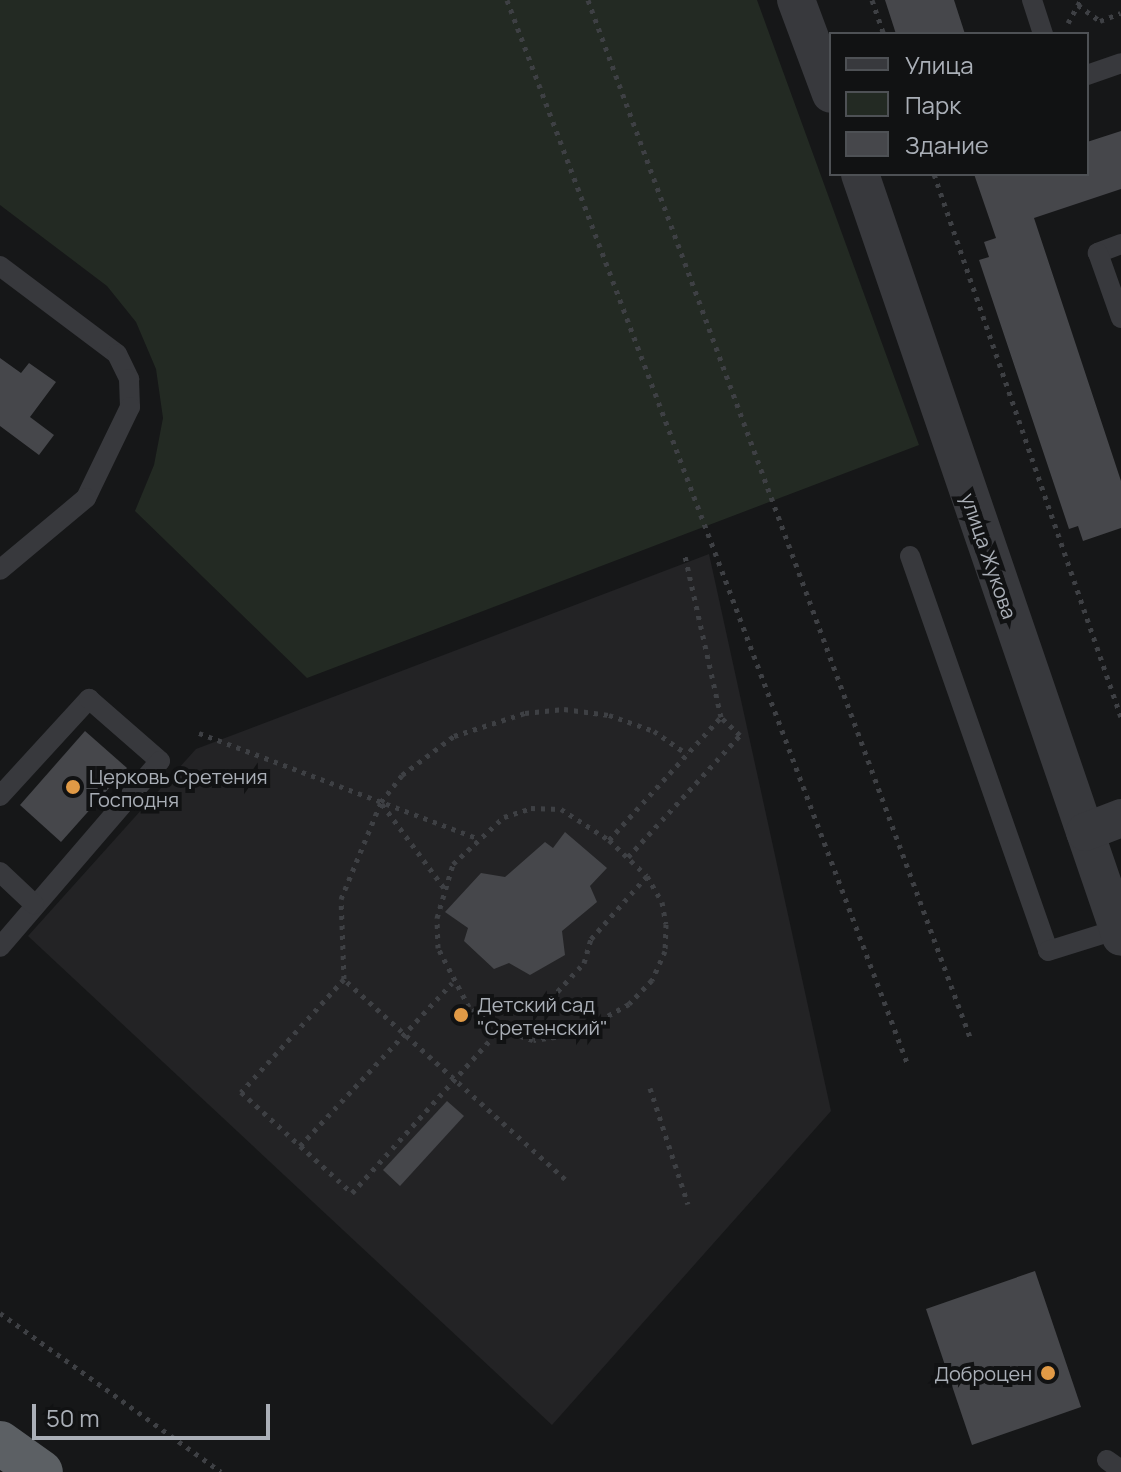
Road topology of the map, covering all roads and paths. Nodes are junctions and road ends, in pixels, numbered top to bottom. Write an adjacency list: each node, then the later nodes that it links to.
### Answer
1 (507, 0): 45 (path)
2 (588, 0): 44 (path)
3 (796, 0): 13 (street)
4 (872, 0): 8 (path)
5 (1032, 0): 9 (lane)
6 (1079, 3): 7 (path); 10 (path)
7 (1121, 13)
8 (883, 32)
9 (1042, 32)
10 (1062, 32)
11 (1121, 63): 12 (lane)
12 (1089, 74)
13 (829, 89)
14 (861, 176): 29 (street, улица Жукова)
15 (935, 176): 23 (path)
16 (1121, 244): 18 (lane)
17 (0, 266): 21 (lane)
18 (1121, 318)
19 (684, 552): 22 (path)
20 (910, 556): 37 (lane)
21 (0, 570)
22 (721, 717): 25 (path); 32 (path)
23 (1121, 717)
24 (199, 733): 27 (path)
25 (687, 754): 27 (path); 31 (path)
26 (0, 796): 36 (lane)
27 (381, 802): 30 (path); 35 (path); 39 (path)
28 (1121, 818): 29 (street)
29 (1085, 832): 37 (street, улица Жукова)
30 (477, 838): 31 (path); 35 (path)
31 (609, 840): 32 (path)
32 (628, 857): 34 (path)
33 (0, 872): 36 (lane)
34 (647, 876): 41 (path); 42 (path)
35 (446, 890): 40 (path)
36 (34, 904): 38 (lane)
37 (1120, 933)
38 (0, 947)
39 (344, 979): 43 (path); 48 (path)
40 (452, 983): 42 (path); 43 (path)
41 (544, 1006)
42 (500, 1029): 46 (path)
43 (404, 1033): 46 (path); 48 (path)
44 (971, 1040)
45 (908, 1065)
46 (455, 1080): 48 (path); 49 (path)
47 (650, 1088): 50 (path)
48 (300, 1146)
49 (565, 1179)
50 (688, 1204)
51 (0, 1313): 56 (path)
52 (0, 1443): 55 (highway)
53 (0, 1464): 54 (highway)
54 (11, 1472)
55 (41, 1472)
56 (221, 1472)

